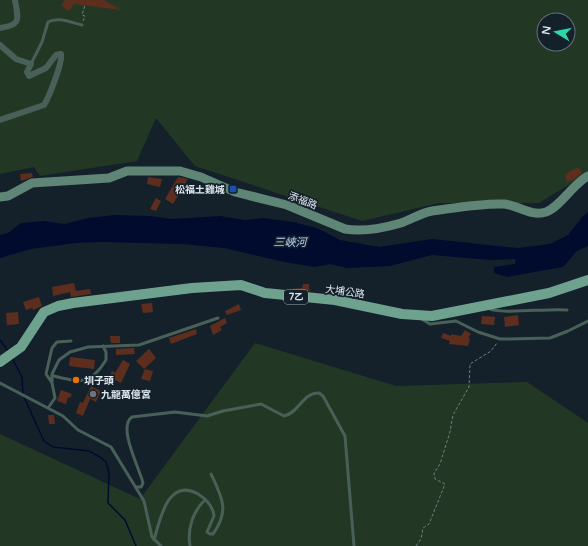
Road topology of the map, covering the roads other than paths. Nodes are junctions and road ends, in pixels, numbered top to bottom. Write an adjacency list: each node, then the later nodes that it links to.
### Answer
1 (15, 0): 3 (street)
2 (82, 26): 5 (lane)
3 (0, 28)
4 (0, 45): 5 (street)
5 (31, 64): 6 (street)
6 (0, 120)
7 (587, 174): 8 (street, 添福路)
8 (1, 196)
9 (588, 280): 10 (main road, 大埔公路 / 7乙)
10 (485, 306): 11 (lane); 12 (main road, 大埔公路 / 7乙)
11 (567, 310)
12 (417, 316): 14 (lane); 17 (main road, 大埔公路 / 7乙)
13 (218, 318): 16 (lane)
14 (588, 321)
15 (71, 341): 20 (lane)
16 (103, 346): 18 (lane); 20 (lane)
17 (0, 362)
18 (54, 376)
19 (0, 383): 21 (lane)
20 (52, 383): 21 (lane)
21 (48, 408): 23 (lane)
22 (211, 474): 24 (lane)
23 (137, 487): 25 (lane); 28 (lane)
24 (205, 500): 25 (lane); 27 (lane)
25 (154, 540): 26 (lane)
26 (161, 546)
27 (190, 546)
28 (354, 546)

